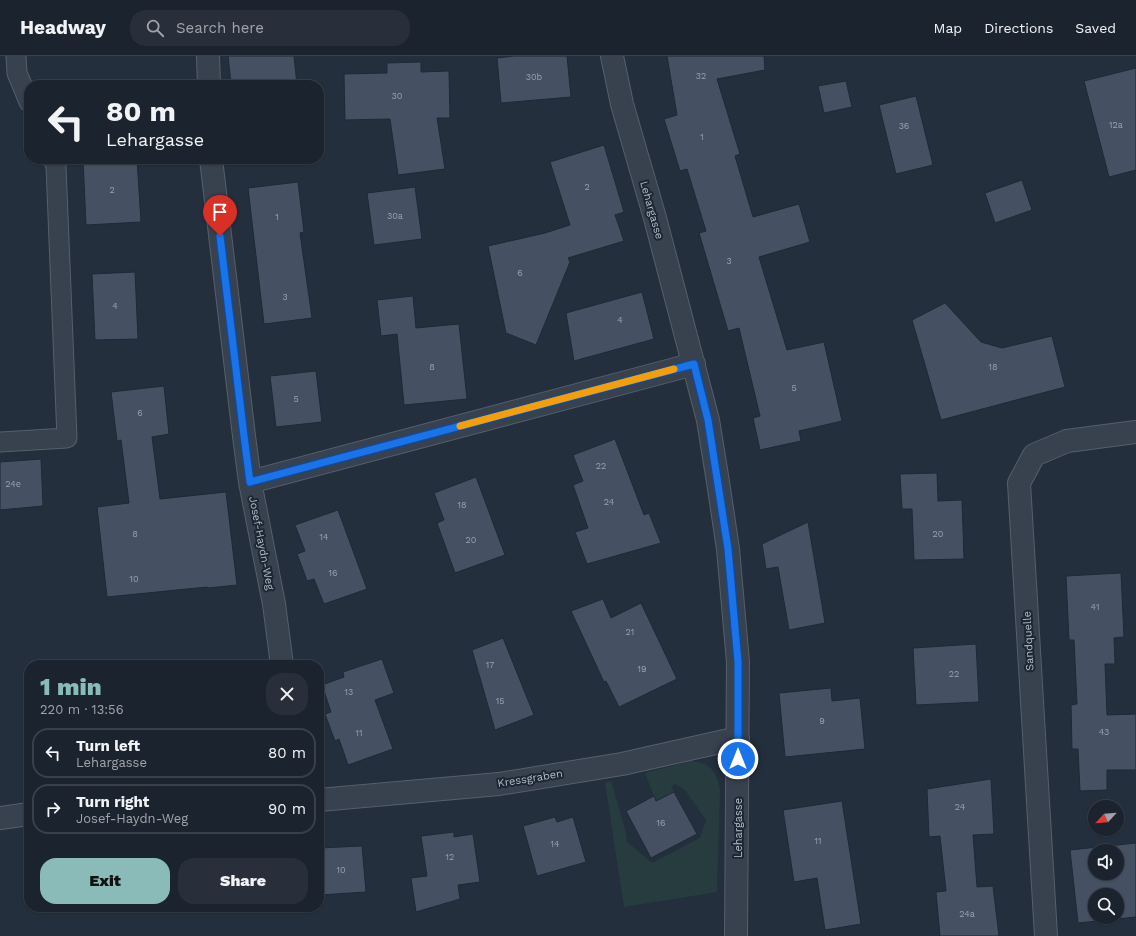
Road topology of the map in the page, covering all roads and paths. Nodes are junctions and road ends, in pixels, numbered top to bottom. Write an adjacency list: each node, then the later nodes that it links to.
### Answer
1 (16, 56): 5 (lane)
2 (208, 56): 4 (street)
3 (612, 56): 8 (street, Lehargasse)
4 (209, 80)
5 (24, 90)
6 (55, 164): 10 (lane)
7 (212, 164): 11 (street, Josef-Haydn-Weg)
8 (694, 364): 11 (street); 13 (street, Lehargasse)
9 (1136, 432): 18 (street, Sandquelle)
10 (0, 442)
11 (250, 482): 12 (street, Josef-Haydn-Weg)
12 (281, 660)
13 (738, 738): 14 (street, Kressgraben); 17 (street, Lehargasse)
14 (324, 800)
15 (24, 815): 16 (street)
16 (0, 818)
17 (736, 936)
18 (1046, 936)

